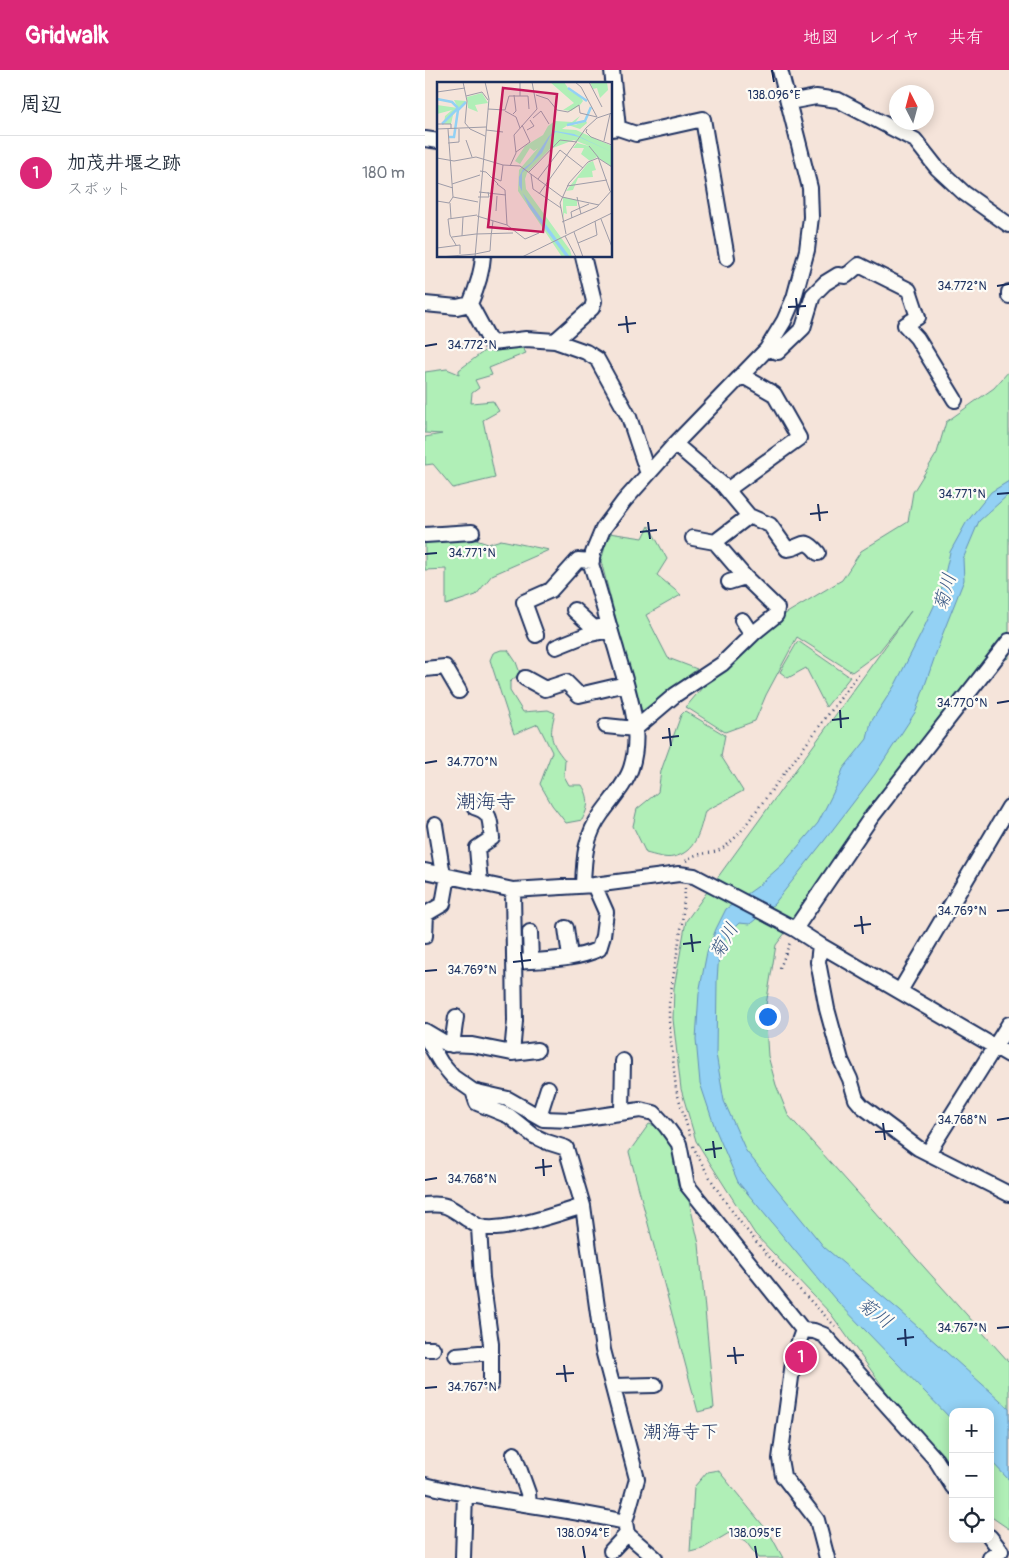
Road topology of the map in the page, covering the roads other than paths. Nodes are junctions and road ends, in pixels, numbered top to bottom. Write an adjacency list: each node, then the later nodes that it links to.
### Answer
1 (780, 70): 3 (street)
2 (613, 100): 4 (street)
3 (789, 102): 5 (street); 14 (street)
4 (615, 129): 8 (street)
5 (1009, 225)
6 (483, 258): 12 (street)
7 (583, 258): 13 (street)
8 (727, 258)
9 (1009, 292): 10 (street)
10 (1009, 296)
11 (425, 304): 12 (street)
12 (470, 304): 13 (street)
13 (555, 341): 18 (street)
14 (767, 349): 15 (street); 16 (street)
15 (741, 376): 17 (street); 19 (street)
16 (955, 400)
17 (675, 444): 18 (street); 19 (street)
18 (648, 474): 26 (street)
19 (727, 490): 20 (street)
20 (749, 516): 24 (street); 25 (street)
21 (472, 532): 22 (street)
22 (425, 535)
23 (693, 538): 24 (street)
24 (715, 542): 27 (street)
25 (817, 553)
26 (592, 561): 31 (street); 33 (street)
27 (745, 577): 28 (street); 32 (street)
28 (729, 582)
29 (574, 610): 31 (street)
30 (742, 620): 32 (street)
31 (610, 628): 35 (street); 38 (street)
32 (752, 635): 41 (street)
33 (536, 636)
34 (1009, 641): 50 (street)
35 (556, 647)
36 (425, 670): 39 (street)
37 (525, 678): 38 (street)
38 (626, 684): 41 (street)
39 (459, 691)
40 (606, 726): 41 (street)
41 (635, 730): 48 (street)
42 (474, 807): 47 (street)
43 (1009, 807): 58 (street)
44 (435, 825): 46 (street)
45 (425, 871): 46 (street)
46 (446, 876): 47 (street); 53 (street)
47 (480, 883): 49 (street)
48 (589, 885): 49 (street); 50 (street); 55 (street)
49 (513, 890): 57 (street)
50 (792, 927): 54 (street)
51 (566, 928): 55 (street)
52 (530, 932): 56 (street)
53 (425, 936)
54 (821, 945): 58 (street); 73 (street)
55 (570, 957): 56 (street)
56 (531, 961): 57 (street)
57 (514, 962): 66 (street)
58 (900, 991): 64 (street)
59 (456, 1017): 63 (street)
60 (1009, 1024): 64 (street)
61 (425, 1031): 63 (street)
62 (425, 1036): 70 (street)
63 (453, 1045): 66 (street)
64 (995, 1046): 67 (street); 73 (street)
65 (537, 1050): 66 (street)
66 (512, 1053)
67 (1009, 1055)
68 (623, 1061): 71 (street)
69 (549, 1088): 72 (street)
70 (473, 1091): 72 (street); 76 (street)
71 (622, 1111): 72 (street); 78 (street)
72 (539, 1116)
73 (928, 1153): 74 (street)
74 (1009, 1194)
75 (425, 1206): 77 (street)
76 (583, 1206): 77 (street); 83 (street)
77 (479, 1227): 79 (street)
78 (803, 1330): 85 (street); 94 (street)
79 (491, 1352): 80 (street); 81 (street)
80 (456, 1355)
81 (491, 1384)
82 (655, 1385): 83 (street)
83 (613, 1386): 89 (street)
84 (514, 1454): 88 (street)
85 (949, 1481)
86 (426, 1488): 87 (street)
87 (465, 1494): 88 (street); 92 (street)
88 (529, 1505): 89 (street)
89 (626, 1528): 91 (street); 93 (street)
90 (994, 1542): 95 (street)
91 (611, 1551)
92 (463, 1558)
93 (655, 1558)
94 (827, 1558)
95 (990, 1558)

